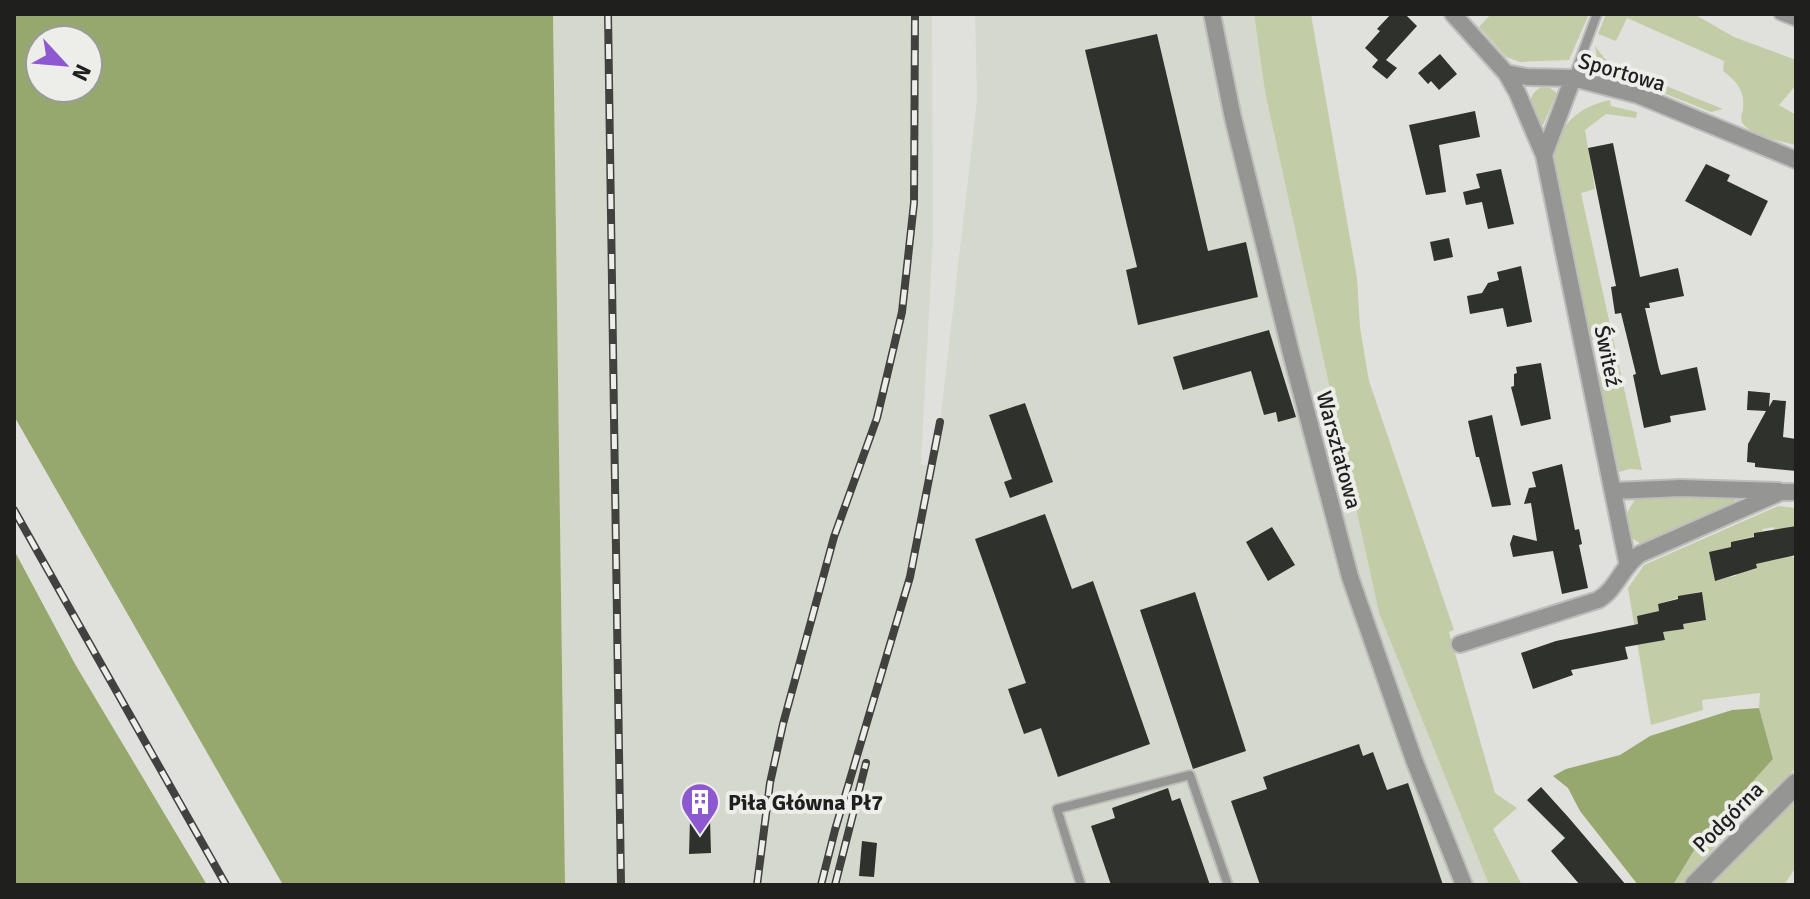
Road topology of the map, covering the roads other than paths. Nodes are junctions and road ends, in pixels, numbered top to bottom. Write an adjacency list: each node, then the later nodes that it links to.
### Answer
1 (1212, 14): 17 (street, Warsztatowa)
2 (1453, 14): 6 (street)
3 (1597, 14): 7 (lane)
4 (1780, 14): 5 (street)
5 (1796, 20)
6 (1506, 73): 7 (street, Sportowa); 8 (street, Świteź)
7 (1573, 78): 8 (street); 9 (street, Sportowa)
8 (1544, 155): 10 (street, Świteź)
9 (1796, 160)
10 (1613, 491): 11 (street); 12 (street, Świteź)
11 (1788, 492): 12 (street)
12 (1628, 566): 13 (street)
13 (1460, 644)
14 (1796, 784): 18 (street, Podgórna)
15 (1081, 885): 16 (lane)
16 (1228, 885)
17 (1464, 885)
18 (1695, 885)

